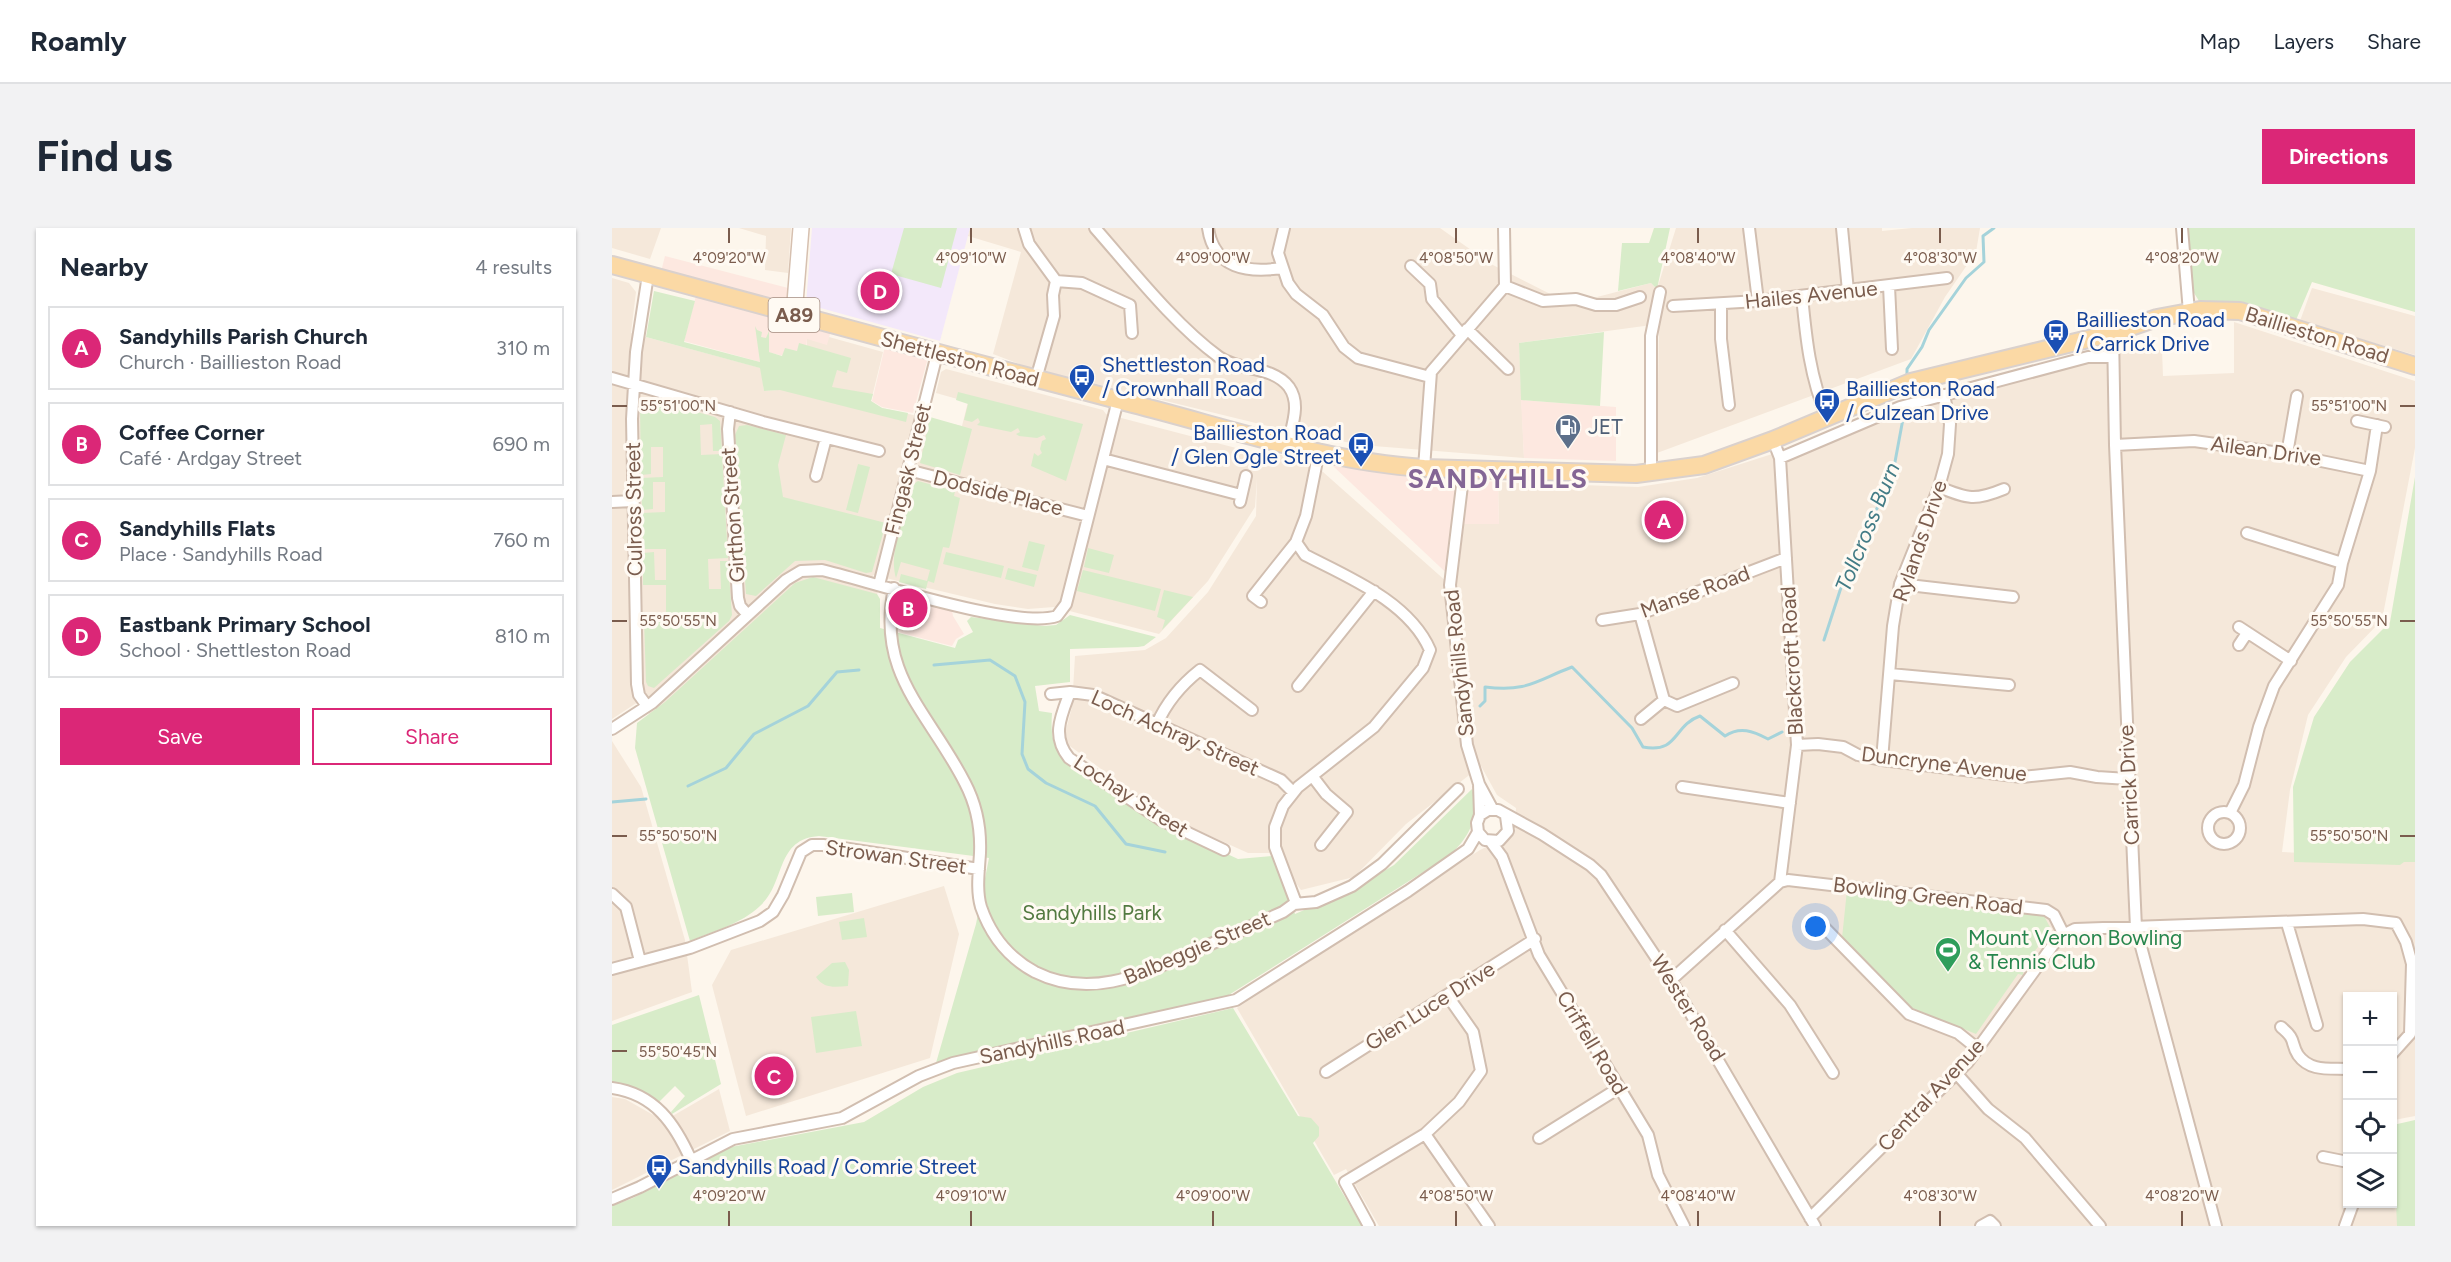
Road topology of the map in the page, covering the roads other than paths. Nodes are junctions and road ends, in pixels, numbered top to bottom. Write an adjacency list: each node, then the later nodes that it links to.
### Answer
1 (801, 228): 26 (main road)
2 (1024, 228): 15 (street)
3 (1095, 228): 48 (street)
4 (1208, 228): 12 (street)
5 (1284, 228): 12 (street)
6 (1504, 228): 16 (street)
7 (1749, 228): 22 (street)
8 (1842, 228): 18 (street)
9 (2181, 228): 25 (street)
10 (612, 265): 13 (main road, Shettleston Road / A89)
11 (1411, 266): 27 (street)
12 (1282, 268): 35 (street)
13 (648, 275): 26 (main road, Shettleston Road / A89); 38 (street, Culross Street)
14 (1947, 278): 17 (street, Hailes Avenue)
15 (1056, 281): 28 (street); 37 (street)
16 (1505, 286): 21 (street); 27 (street)
17 (1889, 286): 18 (street, Hailes Avenue); 30 (street)
18 (1848, 291): 20 (street, Hailes Avenue)
19 (1660, 292): 59 (street)
20 (1802, 296): 22 (street, Hailes Avenue); 44 (street)
21 (1640, 297)
22 (1758, 301): 23 (street, Hailes Avenue)
23 (1721, 304): 24 (street, Hailes Avenue); 42 (street)
24 (1674, 306)
25 (2189, 312): 29 (main road, Baillieston Road / A89); 33 (main road, Baillieston Road / A89)
26 (794, 315): 31 (main road, Shettleston Road / A89)
27 (1464, 332): 34 (street); 35 (street)
28 (1131, 333)
29 (2113, 333): 32 (street, Carrick Drive); 44 (main road, Baillieston Road / A89)
30 (1892, 349)
31 (937, 354): 37 (main road, Shettleston Road / A89); 57 (street, Fingask Street)
32 (2111, 357): 39 (street); 49 (street, Carrick Drive)
33 (2415, 366)
34 (1508, 369)
35 (1430, 377): 55 (street)
36 (612, 378): 38 (street)
37 (1036, 379): 41 (main road, Shettleston Road / A89)
38 (634, 384): 43 (street); 64 (street, Culross Street)
39 (1944, 395): 53 (street); 62 (street, Rylands Drive)
40 (2297, 396): 52 (street)
41 (1118, 400): 48 (main road, Shettleston Road / A89); 54 (street)
42 (1729, 405)
43 (730, 412): 46 (street); 78 (street, Girthon Street)
44 (1827, 417): 47 (main road, Baillieston Road / A89)
45 (2357, 421): 58 (street)
46 (826, 438): 51 (street); 60 (street)
47 (1773, 440): 53 (street, Blackcroft Road); 59 (main road, Baillieston Road / A89)
48 (1288, 444): 50 (main road, Shettleston Road / A89)
49 (2115, 444): 52 (street, Ailean Drive); 97 (street, Carrick Drive)
50 (1314, 450): 55 (main road, Baillieston Road / A89); 68 (street)
51 (879, 452)
52 (2288, 453): 58 (street, Ailean Drive)
53 (1780, 458): 69 (street, Blackcroft Road)
54 (1103, 459): 61 (street); 66 (street)
55 (1424, 468): 56 (main road, Baillieston Road / A89)
56 (1464, 469): 59 (main road, Baillieston Road / A89); 98 (street, Sandyhills Road)
57 (908, 470): 66 (street, Dodside Place); 72 (street, Fingask Street)
58 (2370, 471): 70 (street)
59 (1651, 473)
60 (816, 476)
61 (1246, 476)
62 (1939, 487): 63 (street); 71 (street, Rylands Drive)
63 (2004, 489)
64 (633, 501): 65 (street); 89 (street, Culross Street)
65 (612, 502)
66 (1088, 516): 73 (street)
67 (2247, 533): 70 (street)
68 (1296, 542): 74 (street); 76 (street)
69 (1786, 558): 77 (street, Manse Road); 94 (street, Blackcroft Road)
70 (2342, 563): 81 (street)
71 (1900, 584): 75 (street); 82 (street, Rylands Drive)
72 (879, 585): 73 (street); 78 (street)
73 (894, 588): 112 (street, Balbeggie Street)
74 (1374, 591): 85 (street); 96 (street)
75 (2013, 597)
76 (1261, 602)
77 (1640, 614): 79 (street, Manse Road); 88 (street)
78 (748, 615): 89 (street)
79 (1602, 620)
80 (2239, 645): 81 (street)
81 (2291, 661): 104 (street)
82 (1890, 674): 84 (street); 95 (street, Rylands Drive)
83 (1733, 683): 88 (street)
84 (2009, 685)
85 (1298, 686)
86 (1070, 692): 87 (street, Loch Achray Street); 92 (street, Loch Achray Street); 110 (street, Lochay Street)
87 (1051, 694)
88 (1664, 700): 91 (street)
89 (647, 706): 93 (street)
90 (1252, 710): 92 (street)
91 (1641, 719)
92 (1157, 724): 101 (street, Loch Achray Street)
93 (612, 729)
94 (1797, 745): 95 (street, Duncryne Avenue); 102 (street, Blackcroft Road)
95 (1882, 760): 97 (street, Duncryne Avenue)
96 (1313, 777): 101 (street); 109 (street)
97 (2128, 778): 118 (street, Carrick Drive)
98 (1479, 784): 103 (street, Sandyhills Road); 105 (street, Sandyhills Road)
99 (1682, 787): 102 (street)
100 (1458, 789): 115 (street, Balbeggie Street)
101 (1293, 792): 115 (street)
102 (1790, 803): 113 (street, Blackcroft Road)
103 (1493, 810): 105 (street); 106 (street)
104 (2230, 813)
105 (1480, 815): 107 (street, Sandyhills Road)
106 (1508, 822): 108 (street); 124 (street, Wester Road)
107 (1484, 838): 108 (street); 111 (street, Criffell Road); 139 (street, Sandyhills Road)
108 (1503, 839): 111 (street, Criffell Road)
109 (1321, 844)
110 (1224, 850)
111 (1502, 857): 121 (street, Criffell Road)
112 (979, 869): 115 (street, Balbeggie Street); 122 (street, Strowan Street)
113 (1780, 882): 119 (street); 120 (street, Bowling Green Road)
114 (612, 894): 122 (street)
115 (1296, 903)
116 (1818, 921): 129 (street)
117 (2287, 923): 118 (street); 126 (street); 128 (street)
118 (2136, 928): 120 (street); 150 (street, Carrick Drive)
119 (1725, 930): 124 (street); 132 (street)
120 (2064, 934): 129 (street, Central Avenue)
121 (1535, 939): 125 (street, Glen Luce Drive); 135 (street, Criffell Road)
122 (640, 961): 123 (street, Strowan Street)
123 (612, 969)
124 (1671, 980): 145 (street, Wester Road)
125 (1447, 995): 131 (street, Glen Luce Drive); 136 (street)
126 (2317, 1025)
127 (2281, 1027): 130 (street)
128 (2397, 1048)
129 (1978, 1049): 133 (street, Central Avenue)
130 (2343, 1069)
131 (1326, 1072)
132 (1833, 1073)
133 (1957, 1074): 145 (street, Central Avenue); 149 (street)
134 (612, 1088): 139 (street)
135 (1619, 1088): 137 (street); 148 (street, Criffell Road)
136 (1425, 1134): 146 (street); 147 (street)
137 (1539, 1137)
138 (2323, 1156): 140 (street)
139 (692, 1160): 143 (street, Sandyhills Road)
140 (2343, 1161)
141 (2343, 1164): 142 (street)
142 (2337, 1173)
143 (612, 1199)
144 (2351, 1208): 151 (street)
145 (1813, 1222)
146 (1369, 1226)
147 (1489, 1226)
148 (1684, 1226)
149 (2100, 1226)
150 (2216, 1226)
151 (2345, 1226)

